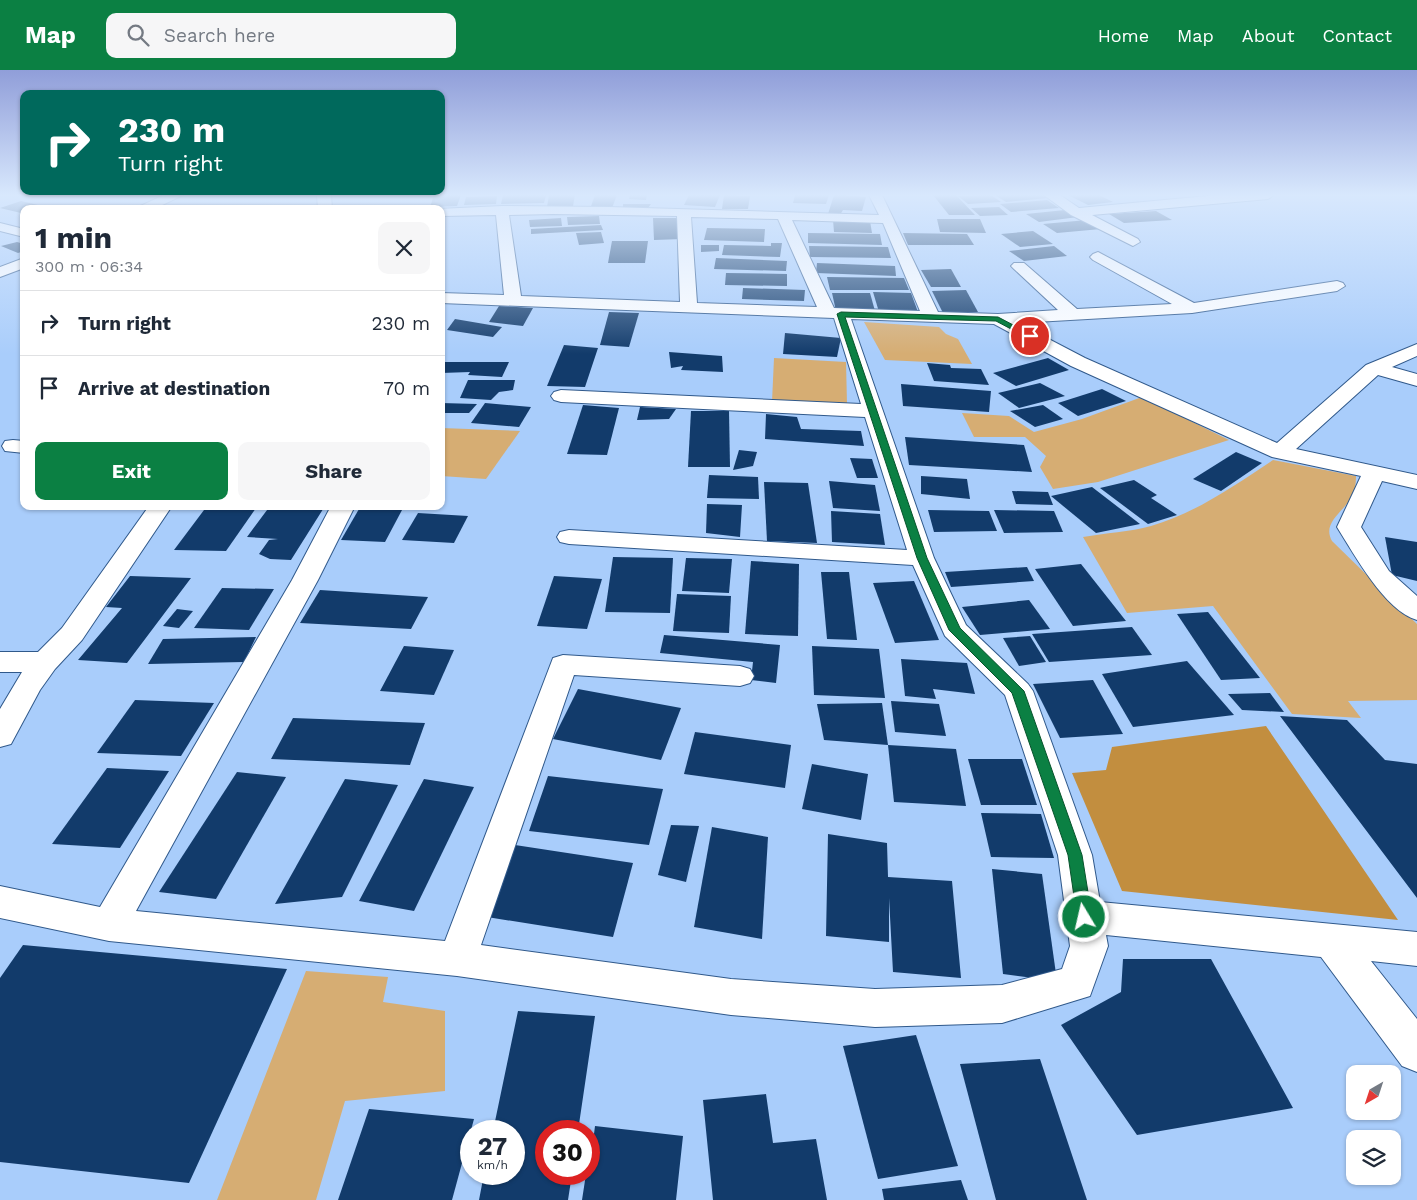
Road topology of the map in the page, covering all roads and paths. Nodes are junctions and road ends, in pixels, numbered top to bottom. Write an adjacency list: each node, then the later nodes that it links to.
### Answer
1 (507, 248): 11 (street)
2 (686, 248): 12 (street)
3 (800, 248): 14 (street)
4 (901, 248): 16 (street)
5 (1098, 257): 13 (street)
6 (20, 264): 8 (street)
7 (1019, 266): 15 (street)
8 (0, 272)
9 (1337, 286): 13 (street)
10 (446, 298): 11 (street)
11 (513, 300): 12 (street)
12 (689, 308): 14 (street)
13 (1192, 308): 15 (street)
14 (835, 314): 16 (street); 22 (street)
15 (1073, 315): 17 (street)
16 (932, 318): 17 (street)
17 (998, 319): 23 (street)
18 (1417, 349): 19 (street)
19 (1375, 368): 20 (street); 23 (street)
20 (1417, 380)
21 (561, 396): 22 (street)
22 (873, 411): 29 (street)
23 (1280, 452): 24 (street)
24 (1374, 472): 25 (street); 30 (street)
25 (1417, 482)
26 (158, 510): 32 (street)
27 (341, 510): 37 (street)
28 (569, 537): 29 (street)
29 (922, 558): 36 (street)
30 (1417, 611)
31 (0, 662): 32 (street)
32 (45, 662): 34 (street)
33 (740, 676): 40 (street)
34 (0, 736)
35 (0, 902): 37 (street)
36 (1084, 917): 38 (street); 40 (street)
37 (108, 925): 40 (street)
38 (1332, 941): 39 (street); 41 (street)
39 (1417, 949)
40 (457, 959)
41 (1417, 1052)

